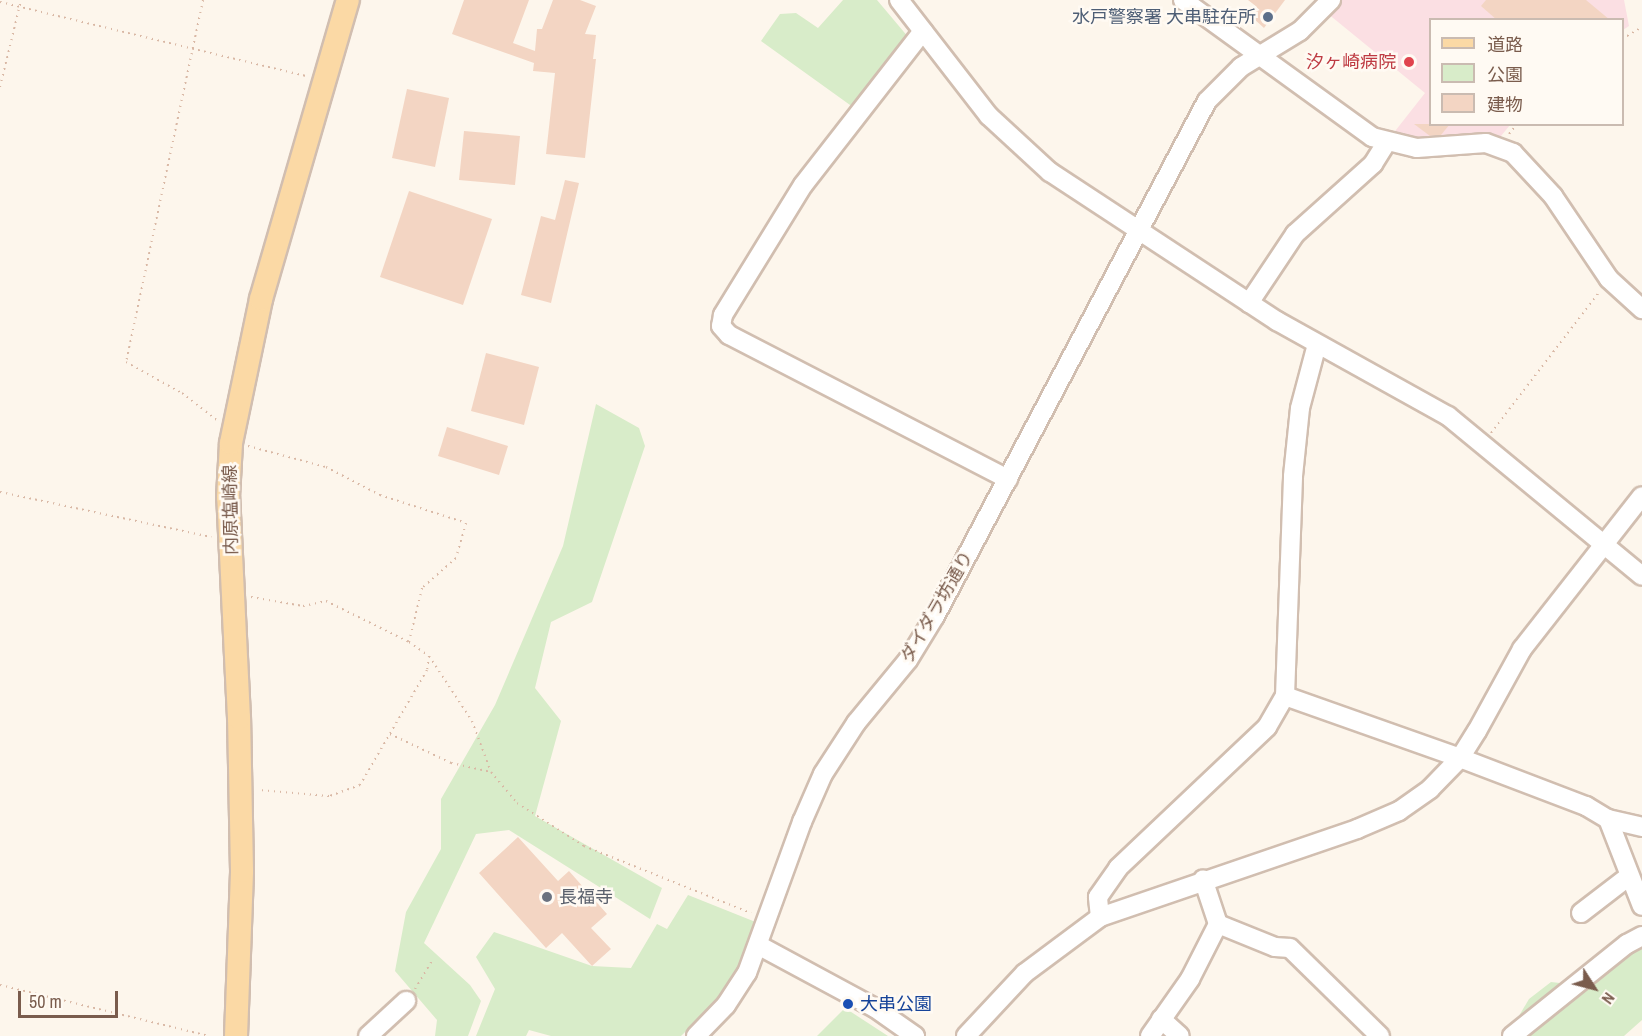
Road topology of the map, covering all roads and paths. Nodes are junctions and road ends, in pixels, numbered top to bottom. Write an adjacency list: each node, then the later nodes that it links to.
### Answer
1 (21, 0): 8 (path)
2 (203, 0): 12 (path)
3 (348, 0): 14 (main road, 内原塩崎線)
4 (1183, 0): 13 (street)
5 (1331, 0): 13 (street, ダイダラ坊通り)
6 (902, 1): 10 (street)
7 (0, 2): 8 (path)
8 (19, 6): 12 (path); 15 (path)
9 (1642, 27): 11 (path)
10 (923, 31): 17 (street); 24 (street)
11 (1624, 38)
12 (192, 48): 14 (path); 22 (path)
13 (1260, 57): 16 (street); 17 (street, ダイダラ坊通り)
14 (321, 80): 22 (main road, 内原塩崎線)
15 (0, 87)
16 (1386, 143): 18 (street); 19 (street)
17 (1138, 231): 19 (street); 24 (street, ダイダラ坊通り)
18 (1609, 279): 20 (street); 23 (path)
19 (1249, 303): 21 (street)
20 (1642, 309)
21 (1317, 344): 23 (street); 33 (street)
22 (232, 436): 27 (main road, 内原塩崎線); 31 (path)
23 (1484, 443): 28 (street)
24 (1008, 479): 45 (street, ダイダラ坊通り)
25 (0, 492): 27 (path)
26 (1642, 496): 28 (street)
27 (231, 540): 30 (main road, 内原塩崎線)
28 (1604, 544): 29 (street); 35 (street)
29 (1642, 576)
30 (234, 595): 31 (path); 37 (main road, 内原塩崎線)
31 (409, 642): 32 (path)
32 (429, 656): 34 (path); 36 (path)
33 (1286, 696): 35 (street); 44 (street)
34 (390, 734): 36 (path); 37 (path)
35 (1460, 758): 38 (street); 41 (street)
36 (491, 772): 45 (path)
37 (241, 789): 54 (main road, 内原塩崎線)
38 (1608, 819): 39 (street); 40 (street)
39 (1642, 827)
40 (1629, 876): 42 (street); 43 (street)
41 (1203, 879): 44 (street); 46 (street)
42 (1642, 906)
43 (1581, 913)
44 (1100, 917): 58 (street)
45 (768, 920): 48 (street, ダイダラ坊通り)
46 (1218, 924): 52 (street); 61 (street)
47 (1642, 936): 62 (street)
48 (758, 945): 56 (street, ダイダラ坊通り); 57 (street)
49 (432, 961): 51 (path)
50 (0, 985): 53 (path)
51 (406, 1001): 55 (street)
52 (1161, 1019): 59 (street); 60 (street)
53 (209, 1036)
54 (236, 1036)
55 (368, 1036)
56 (696, 1036)
57 (915, 1036)
58 (966, 1036)
59 (1150, 1036)
60 (1180, 1036)
61 (1380, 1036)
62 (1512, 1036)

